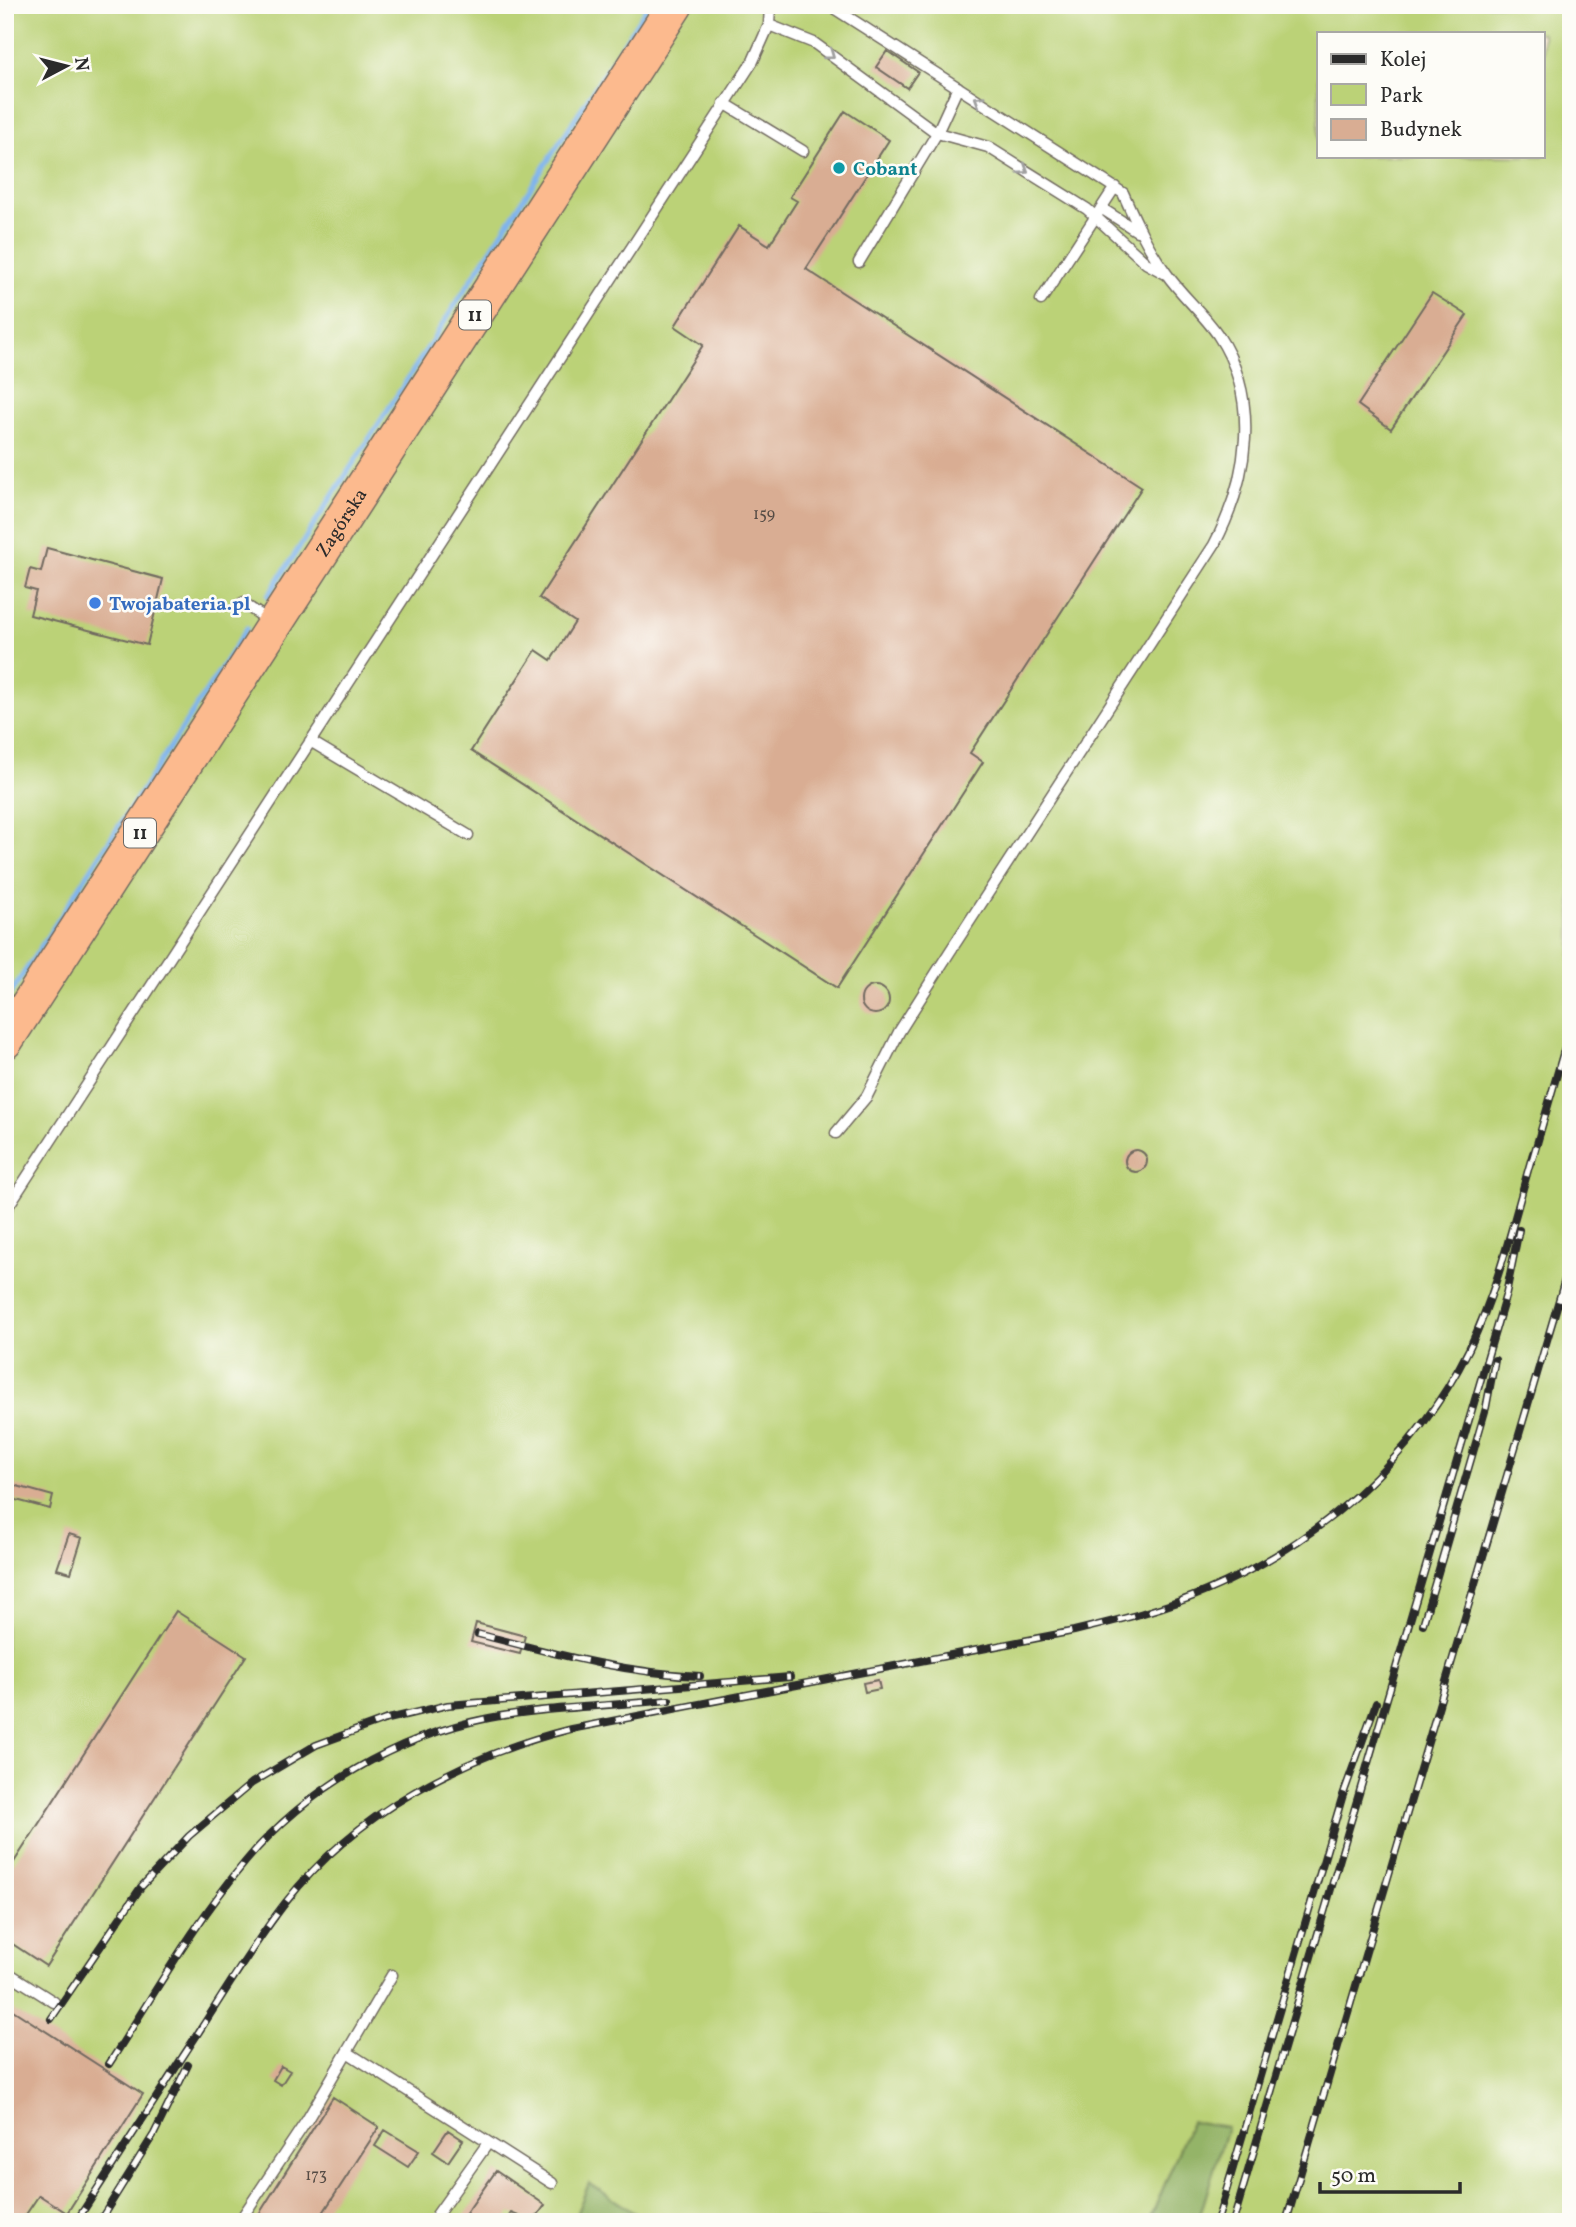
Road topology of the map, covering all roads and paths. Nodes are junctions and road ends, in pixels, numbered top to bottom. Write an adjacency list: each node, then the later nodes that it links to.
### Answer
1 (676, 5): 16 (highway, Zagórska / 11)
2 (770, 5): 4 (lane)
3 (829, 5): 5 (lane)
4 (769, 25): 6 (lane); 7 (lane, one-way to 7)
5 (958, 87): 7 (lane); 9 (lane, one-way to 5)
6 (724, 103): 8 (lane); 17 (lane)
7 (937, 133): 10 (lane, one-way to 10); 12 (lane)
8 (803, 151)
9 (1115, 187): 10 (lane); 11 (lane)
10 (1098, 213): 11 (lane); 13 (lane); 14 (lane)
11 (1142, 235): 13 (lane)
12 (859, 262)
13 (1167, 275): 20 (lane)
14 (1041, 300)
15 (242, 603): 16 (lane)
16 (275, 624): 19 (highway, Zagórska / 11)
17 (310, 741): 18 (lane); 21 (lane)
18 (468, 835)
19 (5, 1041)
20 (836, 1133)
21 (5, 1211)
22 (5, 1971): 24 (lane)
23 (392, 1975): 25 (lane)
24 (54, 2003)
25 (347, 2052): 26 (lane); 28 (lane)
26 (488, 2143): 27 (lane); 29 (lane)
27 (552, 2183)
28 (239, 2222)
29 (432, 2222)

